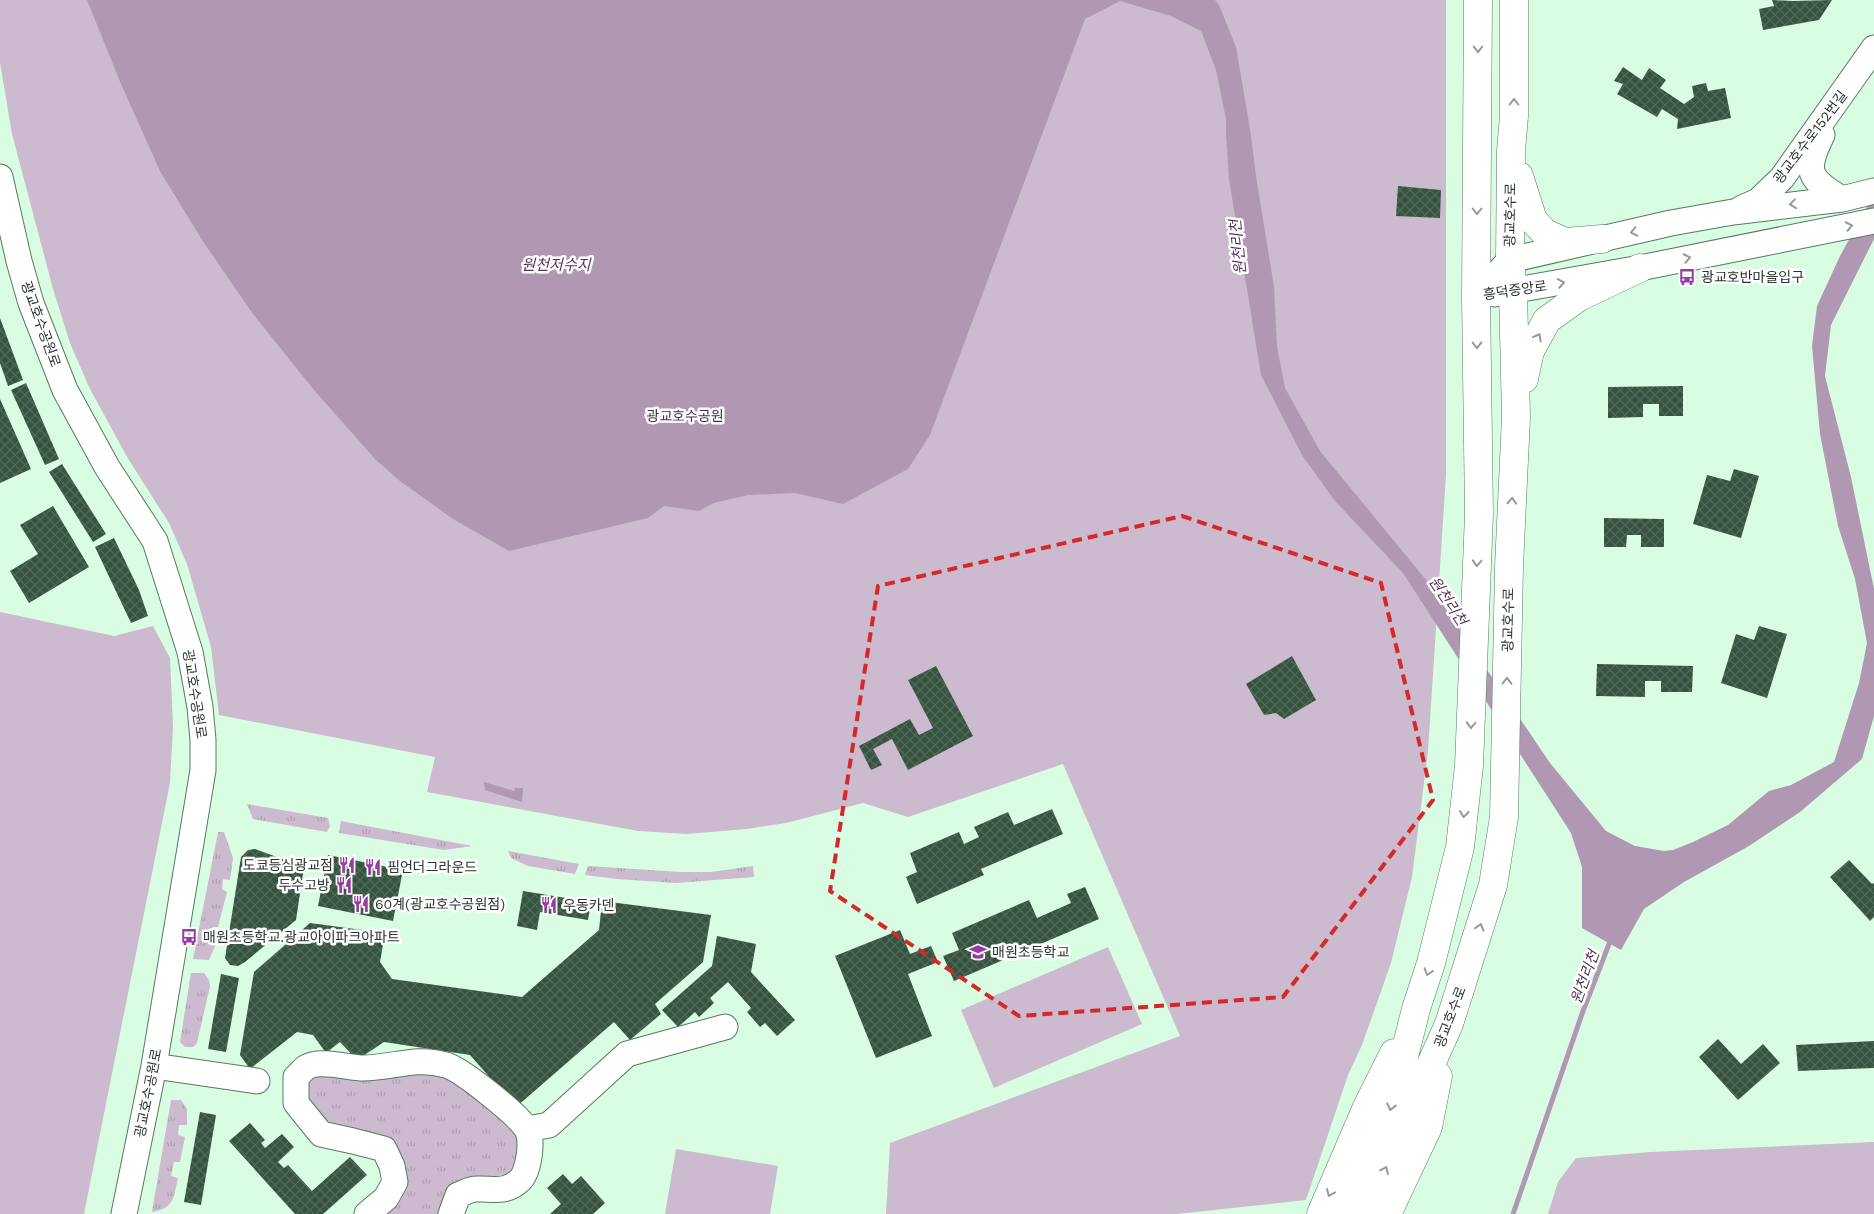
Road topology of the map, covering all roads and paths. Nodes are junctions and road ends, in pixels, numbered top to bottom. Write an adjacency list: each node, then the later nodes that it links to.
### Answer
1 (1478, 0): 15 (main road, one-way to 15)
2 (1514, 0): 5 (main road, 광교호수로, one-way to 2)
3 (1874, 48): 4 (street, 광교호수로152번길)
4 (1842, 95): 8 (street); 9 (street, 광교호수로152번길)
5 (1512, 151): 11 (main road); 12 (main road, 광교호수로)
6 (0, 177): 20 (street, 광교호수공원로)
7 (1874, 192): 8 (street)
8 (1842, 198): 9 (street, one-way to 9)
9 (1733, 212): 11 (street, one-way to 11)
10 (1874, 221): 13 (street, 흥덕중앙로, one-way to 10)
11 (1602, 239): 12 (street)
12 (1510, 260): 14 (main road, 광교호수로); 15 (street, 흥덕중앙로)
13 (1640, 268): 14 (street, 흥덕중앙로, one-way to 13); 16 (main road, one-way to 13)
14 (1513, 291): 15 (street, 흥덕중앙로); 16 (main road, 광교호수로)
15 (1476, 296): 17 (main road, one-way to 17)
16 (1516, 417): 18 (main road, 광교호수로, one-way to 16)
17 (1416, 1009): 26 (main road, one-way to 26); 27 (main road, one-way to 27)
18 (1449, 1024): 28 (main road, 광교호수로, one-way to 18); 29 (main road)
19 (724, 1027): 22 (street)
20 (154, 1066): 21 (street); 23 (street, 광교호수공원로)
21 (257, 1081)
22 (528, 1129): 24 (street); 25 (street)
23 (124, 1214)
24 (367, 1214)
25 (451, 1214)
26 (1321, 1214)
27 (1342, 1214)
28 (1364, 1214)
29 (1387, 1214)

